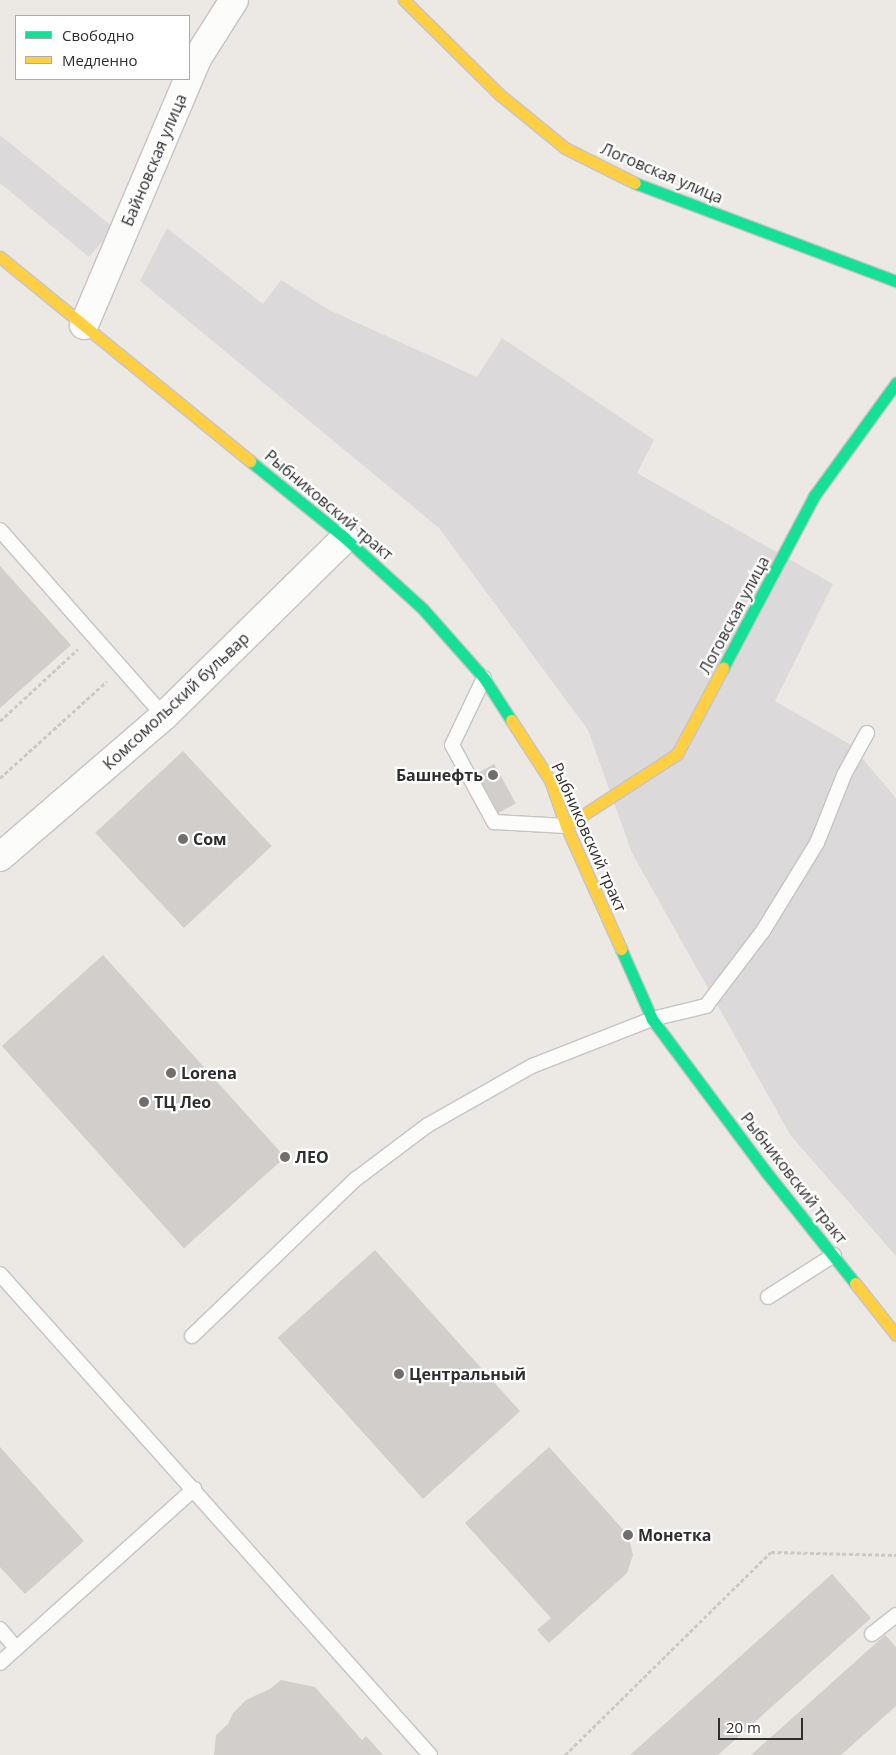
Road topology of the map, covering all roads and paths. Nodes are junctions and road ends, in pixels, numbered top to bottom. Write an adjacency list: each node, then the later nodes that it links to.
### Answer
1 (234, 0): 3 (street, Байновская улица)
2 (404, 0): 6 (main road, Логовская улица)
3 (190, 76)
4 (188, 80): 7 (street, Байновская улица)
5 (0, 257): 7 (main road, Рыбниковский тракт)
6 (896, 281)
7 (84, 325): 10 (main road, Рыбниковский тракт)
8 (896, 383): 18 (main road, Логовская улица)
9 (0, 530): 11 (lane)
10 (345, 538): 13 (main road, Рыбниковский тракт); 14 (street, Комсомольский бульвар)
11 (93, 636): 12 (lane); 15 (path)
12 (122, 668): 14 (lane); 17 (path)
13 (484, 678): 18 (main road, Рыбниковский тракт); 18 (lane)
14 (164, 716): 19 (street, Комсомольский бульвар)
15 (0, 721)
16 (867, 733): 20 (lane)
17 (0, 778)
18 (566, 826): 20 (main road, Рыбниковский тракт)
19 (0, 857)
20 (652, 1019): 21 (main road, Рыбниковский тракт); 25 (lane)
21 (834, 1256): 23 (lane); 24 (main road, Рыбниковский тракт)
22 (0, 1274): 26 (lane)
23 (768, 1297)
24 (896, 1335)
25 (192, 1336)
26 (194, 1490): 31 (lane); 33 (lane)
27 (896, 1555): 34 (path)
28 (896, 1615): 30 (lane)
29 (0, 1629): 31 (lane)
30 (872, 1634)
31 (16, 1648): 32 (lane)
32 (0, 1663)
33 (430, 1755)
34 (565, 1755)

